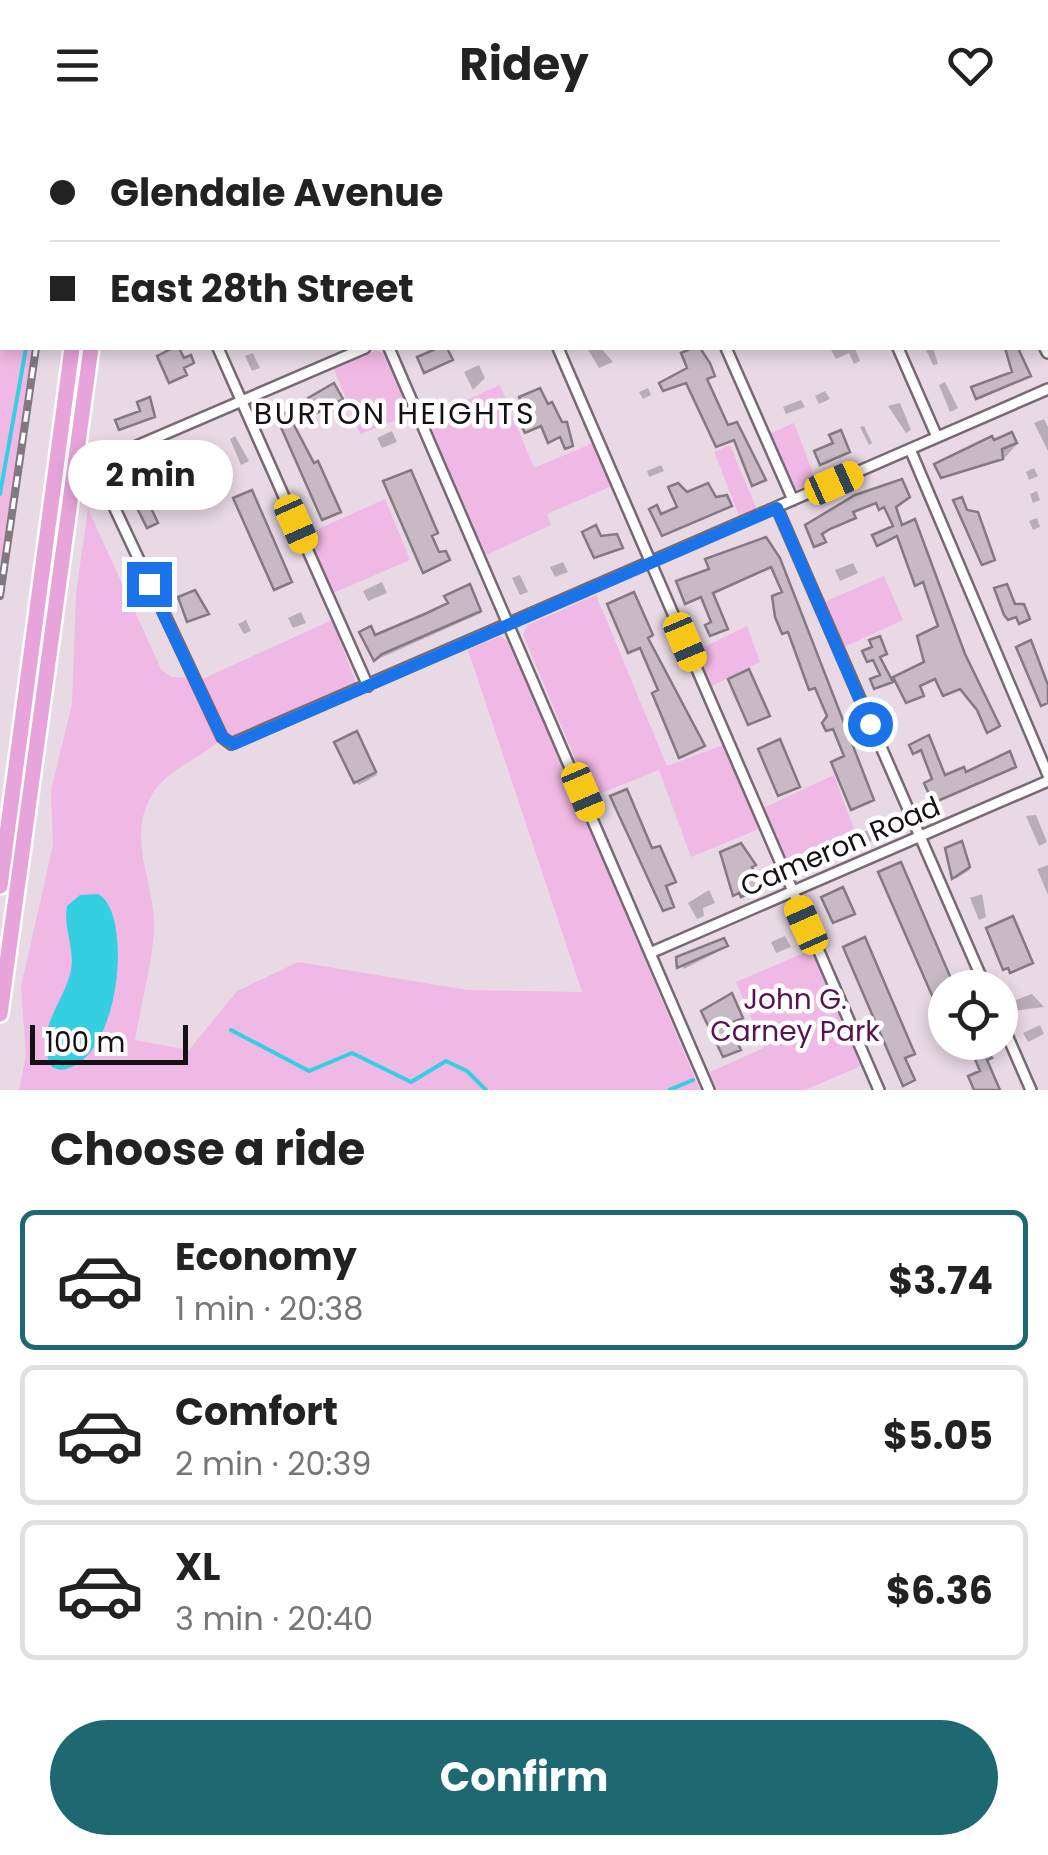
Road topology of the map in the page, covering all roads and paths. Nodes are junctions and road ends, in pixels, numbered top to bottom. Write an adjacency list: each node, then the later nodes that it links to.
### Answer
1 (72, 350): 20 (highway)
2 (90, 350): 24 (highway)
3 (219, 350): 10 (street)
4 (361, 350): 10 (street)
5 (391, 350): 16 (street)
6 (559, 350): 15 (street)
7 (727, 350): 13 (street)
8 (899, 350): 11 (street)
9 (1048, 389): 11 (street)
10 (242, 402): 17 (street); 17 (street)
11 (938, 437): 12 (street)
12 (910, 450): 13 (street); 18 (street)
13 (793, 500): 14 (street)
14 (777, 508): 15 (street); 19 (street)
15 (651, 563): 16 (street); 21 (street)
16 (512, 624): 17 (street); 22 (street)
17 (368, 686)
18 (1048, 778): 19 (street, Cameron Road)
19 (919, 837): 21 (street, Cameron Road); 23 (street)
20 (0, 886)
21 (792, 892): 22 (street, Cameron Road); 27 (street)
22 (650, 953): 26 (street)
23 (978, 970)
24 (0, 1014)
25 (1018, 1059): 28 (street)
26 (709, 1090)
27 (879, 1090)
28 (1032, 1090)

